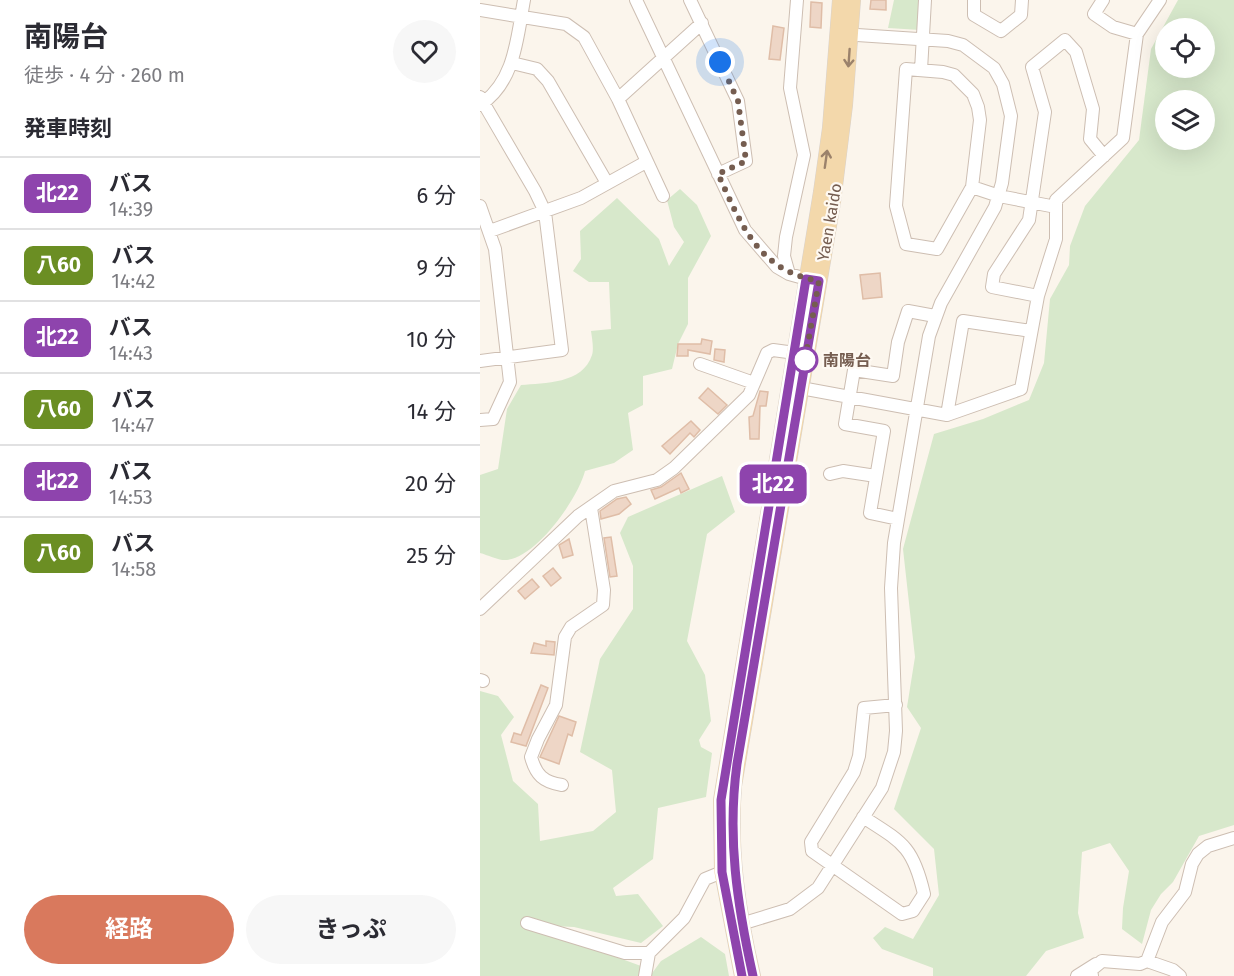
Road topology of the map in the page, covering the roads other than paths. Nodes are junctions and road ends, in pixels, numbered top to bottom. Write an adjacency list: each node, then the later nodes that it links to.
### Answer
1 (524, 0): 13 (street)
2 (636, 0): 18 (street)
3 (690, 0): 14 (street)
4 (797, 0): 35 (street)
5 (840, 0): 16 (main road, Yaen kaido)
6 (852, 0): 16 (main road, Yaen kaido)
7 (925, 0): 17 (street)
8 (974, 0): 9 (street)
9 (1023, 0)
10 (1103, 0): 15 (street)
11 (1160, 0): 15 (street)
12 (480, 10): 13 (street)
13 (521, 15): 19 (street); 21 (street)
14 (702, 23): 18 (street); 25 (street)
15 (1137, 34): 23 (street)
16 (844, 35): 17 (street); 36 (main road, Yaen kaido)
17 (923, 39): 20 (street); 29 (street)
18 (664, 58): 21 (street); 25 (street)
19 (512, 63): 22 (street); 26 (street)
20 (921, 70): 27 (street); 27 (street)
21 (618, 99): 24 (street)
22 (481, 102): 33 (street)
23 (1104, 156): 30 (street); 32 (street)
24 (646, 162): 26 (street); 28 (street)
25 (718, 174): 35 (street)
26 (607, 183): 33 (street)
27 (972, 187): 29 (street)
28 (663, 196)
29 (999, 196): 30 (street); 38 (street)
30 (1032, 202): 32 (street); 37 (street)
31 (480, 206): 34 (street)
32 (1056, 207): 37 (street)
33 (544, 212): 34 (street); 41 (street)
34 (490, 231): 41 (street)
35 (789, 274): 36 (street)
36 (812, 280): 40 (main road, Yaen kaido); 45 (main road, Yaen kaido)
37 (1038, 296): 39 (street)
38 (935, 316): 46 (street); 47 (street)
39 (1031, 331): 48 (street); 48 (street)
40 (795, 353): 44 (street); 60 (main road, Yaen kaido)
41 (507, 358): 42 (street); 49 (street)
42 (480, 361)
43 (700, 364): 44 (street)
44 (754, 382): 52 (street)
45 (801, 388): 46 (street); 62 (main road, Yaen kaido)
46 (849, 397): 47 (street); 51 (street)
47 (917, 408): 48 (street); 53 (street)
48 (947, 415)
49 (480, 420)
50 (830, 474): 51 (street)
51 (876, 476): 53 (street)
52 (591, 508): 54 (street); 56 (street)
53 (898, 519): 55 (street)
54 (480, 609)
55 (896, 705): 57 (street); 59 (street)
56 (562, 784)
57 (863, 817): 59 (street); 59 (street)
58 (1234, 838): 64 (street)
59 (835, 864): 62 (street)
60 (722, 872): 63 (street); 67 (main road, Yaen kaido)
61 (527, 923): 63 (street)
62 (741, 924): 68 (main road, Yaen kaido)
63 (649, 953): 66 (street)
64 (1147, 961): 65 (street); 70 (street)
65 (1094, 970): 69 (street)
66 (645, 976)
67 (742, 976)
68 (753, 976)
69 (1077, 976)
70 (1180, 976)

